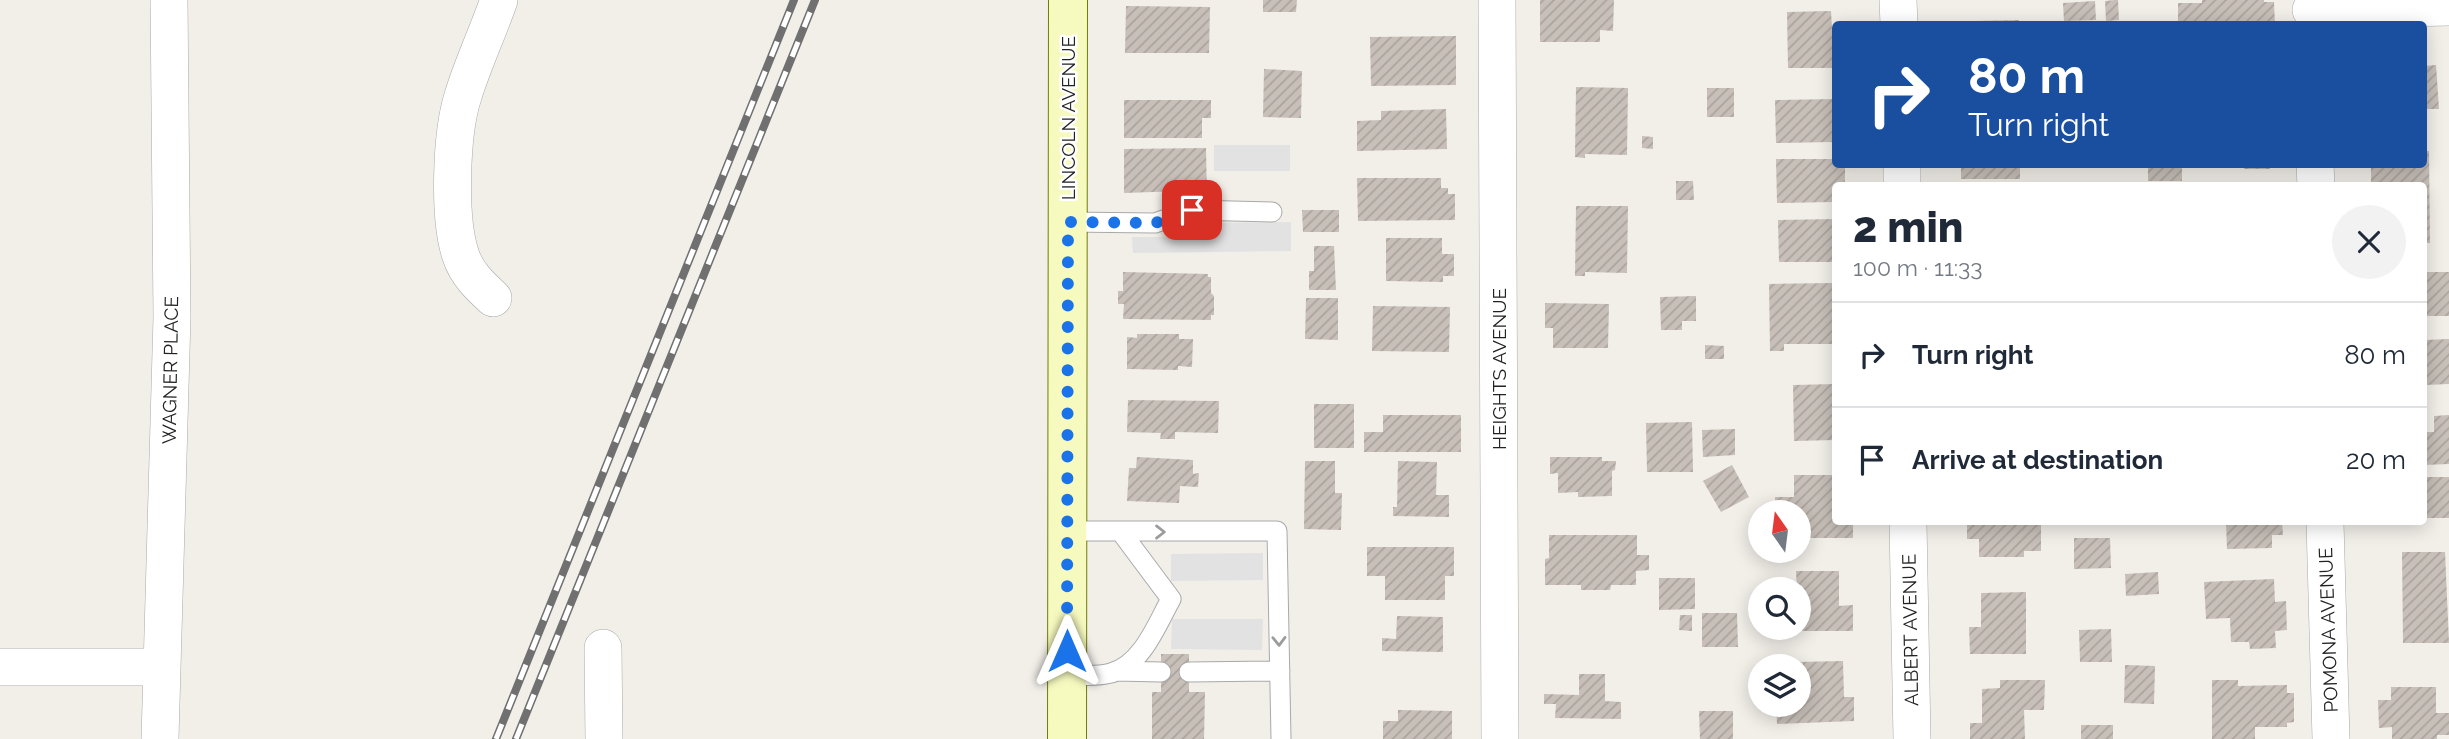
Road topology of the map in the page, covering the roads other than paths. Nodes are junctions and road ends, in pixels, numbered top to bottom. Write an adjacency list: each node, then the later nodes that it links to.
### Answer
1 (169, 0): 18 (street, WAGNER PLACE)
2 (499, 0): 11 (street)
3 (1068, 0): 10 (main road, LINCOLN AVENUE)
4 (1497, 0): 28 (street, HEIGHTS AVENUE)
5 (1898, 0): 8 (street)
6 (2449, 8): 7 (street)
7 (2311, 12)
8 (1899, 21)
9 (1272, 212): 10 (lane)
10 (1068, 222): 14 (main road, LINCOLN AVENUE)
11 (493, 298)
12 (1908, 525): 29 (street, ALBERT AVENUE)
13 (2325, 525): 30 (street, POMONA AVENUE)
14 (1067, 531): 15 (lane); 23 (main road, LINCOLN AVENUE)
15 (1121, 532): 19 (lane); 20 (lane, one-way to 20)
16 (603, 648): 25 (street)
17 (0, 667): 18 (street)
18 (162, 667): 24 (street, WAGNER PLACE)
19 (1116, 671): 21 (lane); 23 (lane)
20 (1280, 671): 22 (lane); 27 (lane)
21 (1161, 672)
22 (1189, 672)
23 (1067, 675): 26 (main road, LINCOLN AVENUE)
24 (160, 739)
25 (604, 739)
26 (1067, 739)
27 (1281, 739)
28 (1500, 739)
29 (1912, 739)
30 (2332, 739)

